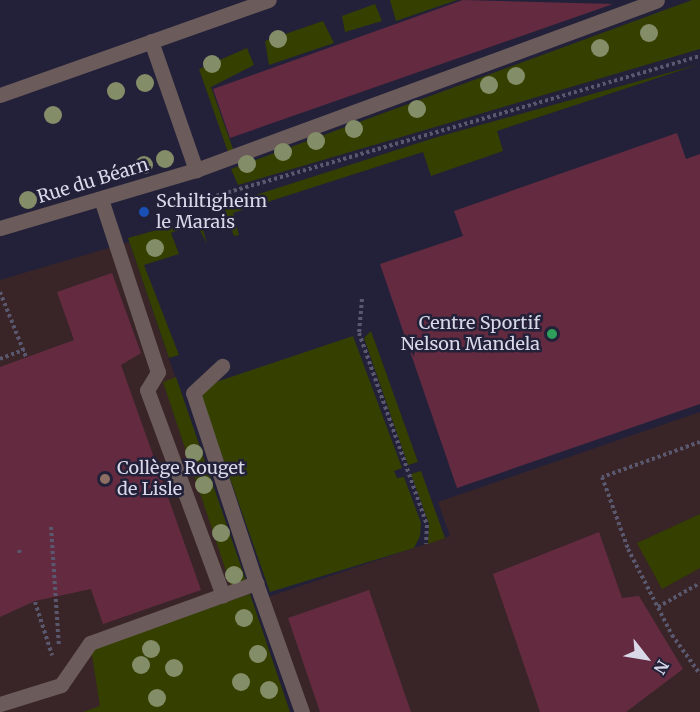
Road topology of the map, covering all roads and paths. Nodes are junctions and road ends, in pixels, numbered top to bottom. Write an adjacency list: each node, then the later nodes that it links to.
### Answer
1 (269, 0): 3 (street)
2 (657, 0): 6 (street, Rue du Béarn)
3 (151, 41): 5 (street); 6 (street)
4 (700, 56): 8 (path)
5 (0, 95)
6 (196, 170): 7 (street, Rue du Béarn)
7 (101, 199): 9 (street, Rue du Béarn); 21 (street)
8 (205, 199)
9 (0, 228)
10 (0, 292): 12 (path)
11 (362, 299): 18 (path)
12 (24, 350): 13 (path); 14 (path)
13 (26, 357)
14 (0, 359)
15 (222, 366): 19 (street)
16 (700, 442): 23 (path)
17 (51, 527): 25 (path)
18 (426, 544)
19 (256, 583): 21 (street); 27 (street)
20 (700, 583): 23 (path)
21 (223, 596): 25 (street)
22 (35, 602): 25 (path)
23 (658, 608): 24 (path)
24 (700, 674)
25 (61, 686): 26 (street)
26 (0, 704)
27 (302, 712)

